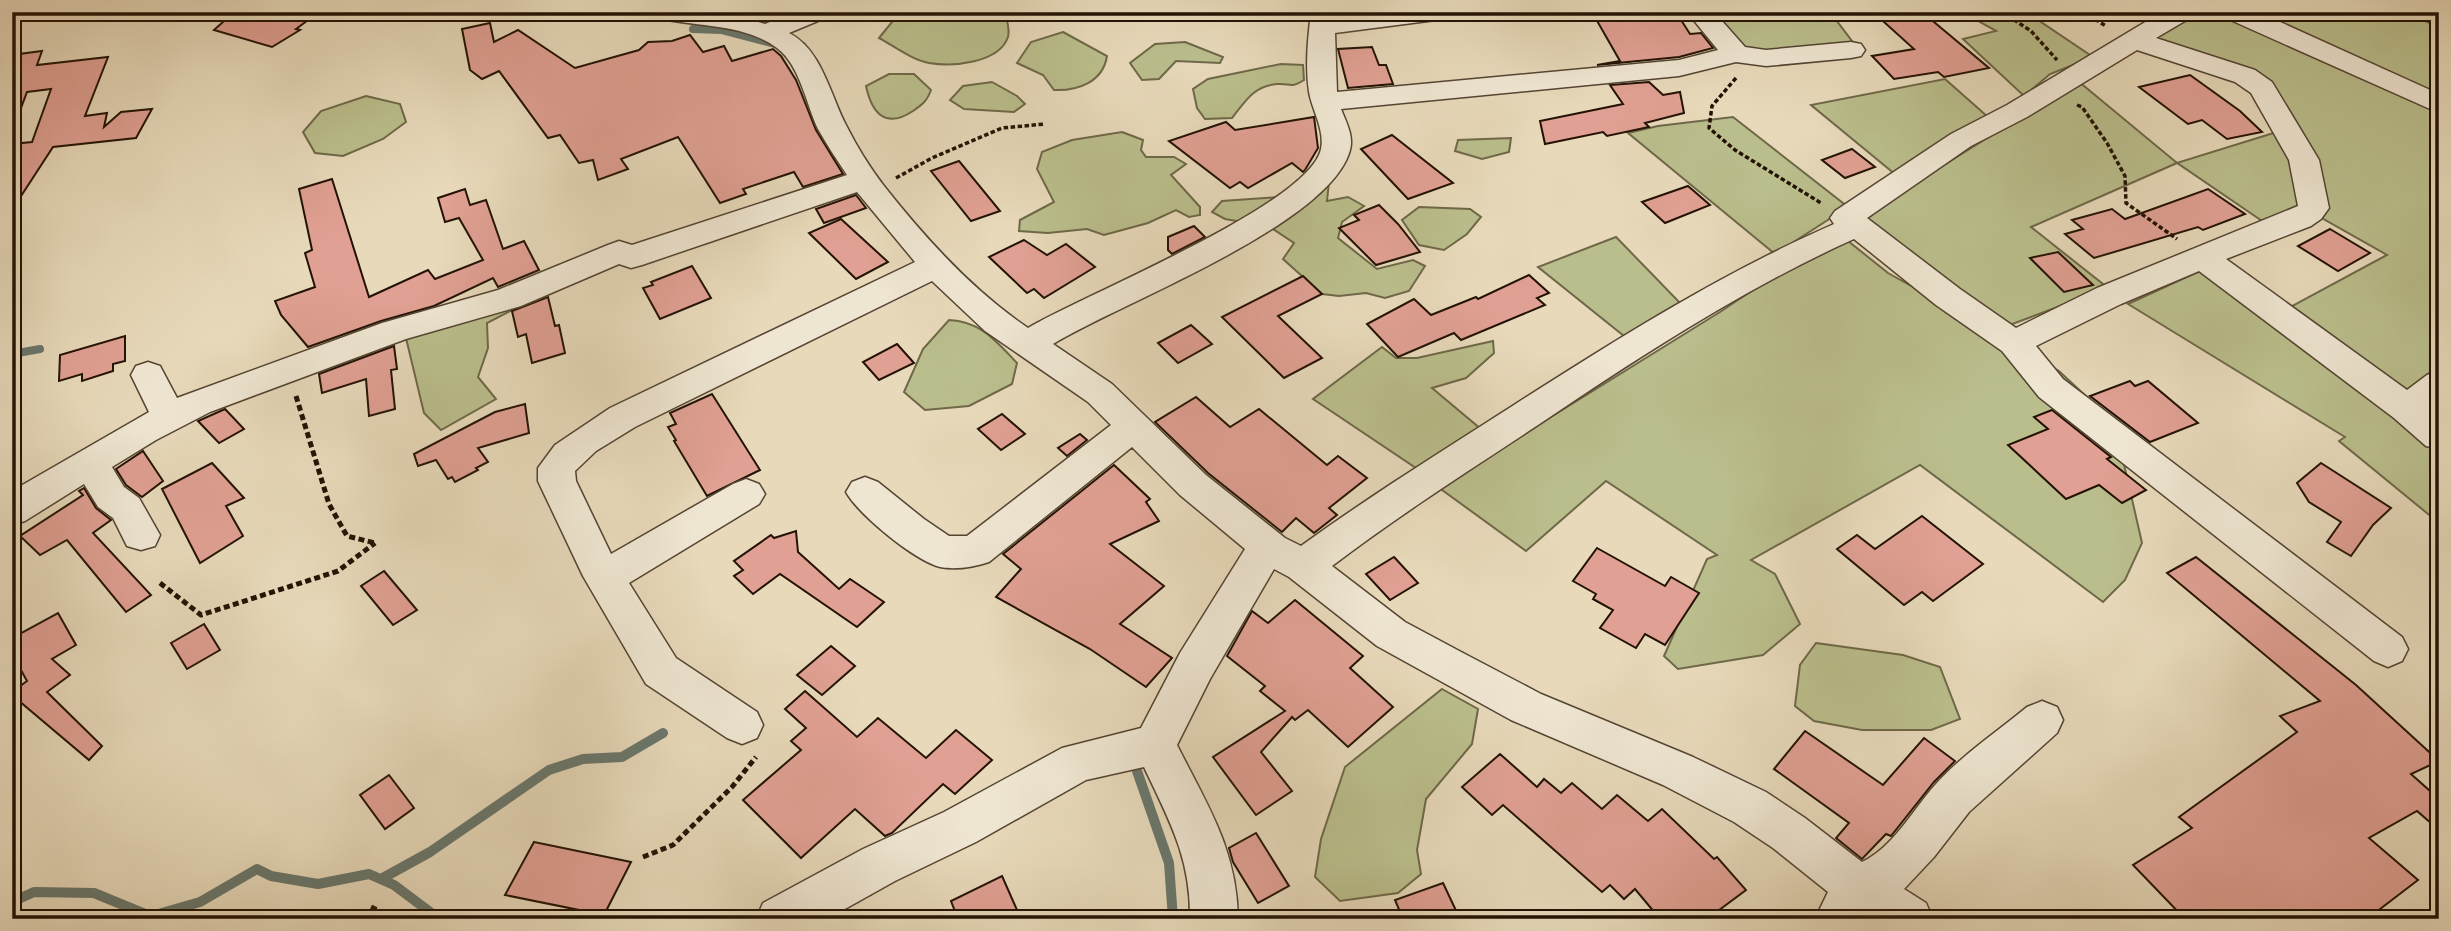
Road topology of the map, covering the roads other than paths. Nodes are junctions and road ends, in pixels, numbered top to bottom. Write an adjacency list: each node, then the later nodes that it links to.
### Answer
1 (667, 12): 8 (street)
2 (816, 12): 8 (street)
3 (1436, 12): 7 (street)
4 (1700, 12): 11 (street)
5 (2181, 12): 9 (street)
6 (2235, 12): 13 (street)
7 (1323, 20): 12 (street)
8 (765, 32): 14 (street)
9 (2134, 40): 15 (street); 16 (street)
10 (1851, 50): 11 (street)
11 (1736, 54): 12 (street)
12 (1325, 102): 19 (street)
13 (2439, 105)
14 (868, 185): 17 (street); 23 (street)
15 (1851, 222): 18 (street); 32 (street)
16 (2202, 257): 18 (street); 22 (street)
17 (936, 265): 19 (street); 33 (street)
18 (2014, 343): 34 (street)
19 (1027, 344): 24 (street)
20 (148, 375): 23 (street)
21 (2439, 384): 22 (street)
22 (2407, 409): 25 (street)
23 (169, 417): 26 (street)
24 (1133, 427): 27 (street); 31 (street)
25 (2439, 436)
26 (90, 461): 29 (street); 30 (street)
27 (865, 492)
28 (746, 494): 33 (street)
29 (12, 510)
30 (141, 535)
31 (1267, 546): 32 (street); 37 (street)
32 (1303, 566): 38 (street)
33 (605, 577): 36 (street)
34 (2388, 649)
35 (2042, 720): 38 (street)
36 (742, 725)
37 (1155, 745): 39 (street); 40 (street)
38 (1848, 903): 41 (street)
39 (780, 919)
40 (1214, 919)
41 (1909, 919)

